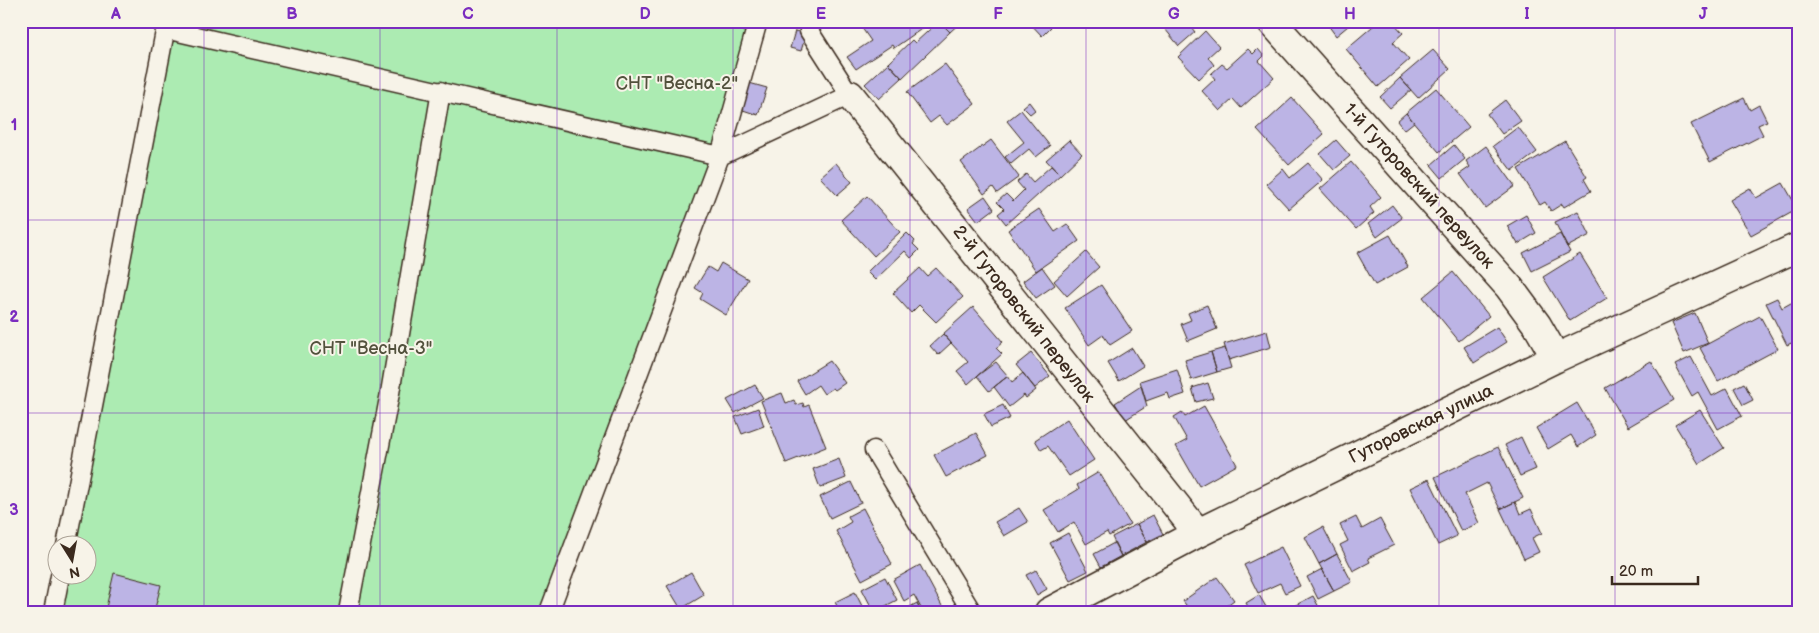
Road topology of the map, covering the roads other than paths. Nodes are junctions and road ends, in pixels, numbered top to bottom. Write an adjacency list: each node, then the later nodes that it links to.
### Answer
1 (758, 21): 7 (lane)
2 (1271, 21): 9 (street, 1-й Гуторовский переулок)
3 (166, 25): 5 (lane); 12 (lane)
4 (809, 31): 6 (lane)
5 (441, 91): 7 (lane); 15 (lane)
6 (850, 94): 7 (lane); 11 (street, 2-й Гуторовский переулок)
7 (720, 156): 16 (lane)
8 (1798, 247): 9 (street, Гуторовская улица)
9 (1556, 358): 11 (street, Гуторовская улица)
10 (874, 450): 17 (lane)
11 (1198, 533): 18 (street, Гуторовская улица)
12 (68, 536)
13 (58, 586): 14 (lane)
14 (53, 612)
15 (348, 612)
16 (548, 612)
17 (972, 612)
18 (1049, 612)

